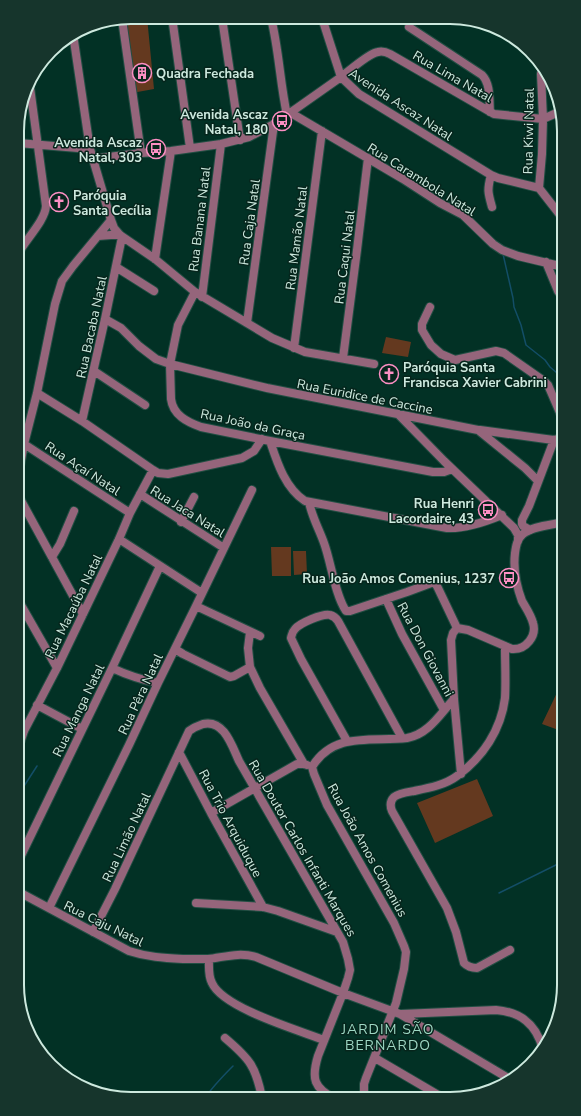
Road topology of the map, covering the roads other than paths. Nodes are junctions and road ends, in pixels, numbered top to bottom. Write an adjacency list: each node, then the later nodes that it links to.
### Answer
1 (173, 24): 21 (street)
2 (223, 24): 17 (street)
3 (272, 24): 13 (street)
4 (324, 24): 9 (street)
5 (123, 25): 24 (street)
6 (409, 27): 11 (street)
7 (75, 39): 22 (street)
8 (541, 74): 14 (street, Rua Kiwi Natal)
9 (341, 77): 11 (street, Rua Lima Natal); 13 (street, Avenida Ascaz Natal); 27 (street, Avenida Ascaz Natal)
10 (31, 94): 19 (street)
11 (490, 112): 14 (street, Rua Lima Natal)
12 (555, 113): 14 (street)
13 (289, 114): 15 (street, Avenida Ascaz Natal); 16 (street, Rua Carambola Natal)
14 (543, 119): 28 (street, Rua Kiwi Natal)
15 (274, 124): 17 (street, Avenida Ascaz Natal); 45 (street, Rua Caja Natal)
16 (322, 131): 25 (street, Rua Carambola Natal); 46 (street, Rua Mamão Natal)
17 (240, 140): 20 (street, Avenida Ascaz Natal)
18 (24, 143): 19 (street)
19 (37, 144): 22 (street); 34 (street)
20 (221, 144): 21 (street, Avenida Ascaz Natal); 42 (street, Rua Banana Natal)
21 (190, 148): 23 (street, Avenida Ascaz Natal)
22 (90, 149): 26 (street)
23 (171, 151): 24 (street, Avenida Ascaz Natal); 35 (street)
24 (141, 153): 26 (street, Avenida Ascaz Natal)
25 (368, 158): 36 (street, Rua Carambola Natal); 47 (street, Rua Caqui Natal)
26 (92, 159): 31 (street)
27 (491, 175): 28 (street, Avenida Ascaz Natal); 29 (street)
28 (539, 188): 30 (street)
29 (492, 207)
30 (557, 211)
31 (111, 220): 32 (street); 33 (street)
32 (98, 236): 33 (street); 51 (street)
33 (121, 236): 35 (street); 38 (street, Rua Bacaba Natal)
34 (24, 243)
35 (155, 259): 41 (street)
36 (546, 262): 37 (street, Rua Carambola Natal); 39 (street)
37 (557, 265)
38 (116, 266): 40 (street); 44 (street, Rua Bacaba Natal)
39 (557, 289)
40 (154, 291)
41 (195, 292): 42 (street); 48 (street, Rua João da Graça)
42 (202, 297): 45 (street)
43 (430, 307): 53 (street)
44 (105, 319): 48 (street, Rua Euridice de Caccine); 50 (street, Rua Bacaba Natal)
45 (247, 323): 46 (street)
46 (294, 348): 47 (street)
47 (343, 358): 49 (street)
48 (170, 364): 54 (street, Rua Euridice de Caccine); 58 (street, Rua João da Graça)
49 (374, 364)
50 (94, 371): 52 (street); 55 (street, Rua Bacaba Natal)
51 (37, 393): 55 (street); 60 (street)
52 (145, 405)
53 (557, 406)
54 (398, 414): 56 (street, Rua Euridice de Caccine); 61 (street)
55 (82, 422): 62 (street)
56 (478, 430): 59 (street); 63 (street, Rua Euridice de Caccine)
57 (557, 439): 59 (street)
58 (266, 440): 61 (street, Rua João da Graça); 62 (street); 67 (street)
59 (554, 440): 63 (street)
60 (24, 444): 70 (street, Rua Açaí Natal)
61 (452, 469): 71 (street)
62 (153, 470): 65 (street, Rua Macaúba Natal)
63 (538, 481): 72 (street)
64 (252, 490): 77 (street, Rua Pêra Natal)
65 (140, 494): 70 (street, Rua Macaúba Natal); 73 (street, Rua Jaca Natal)
66 (194, 497): 73 (street)
67 (309, 502): 71 (street); 81 (street)
68 (24, 507): 78 (street)
69 (74, 512): 78 (street)
70 (130, 513): 76 (street, Rua Macaúba Natal)
71 (502, 515): 75 (street)
72 (524, 515): 75 (street); 75 (street)
73 (182, 522): 77 (street, Rua Jaca Natal)
74 (557, 524): 75 (street)
75 (520, 533): 88 (street)
76 (119, 539): 79 (street); 84 (street, Rua Macaúba Natal)
77 (224, 548): 80 (street, Rua Pêra Natal)
78 (52, 558): 84 (street)
79 (160, 566): 80 (street); 92 (street, Rua Manga Natal)
80 (202, 593): 82 (street, Rua Pêra Natal)
81 (386, 599): 85 (street); 96 (street, Rua Don Giovanni)
82 (196, 606): 86 (street); 89 (street, Rua Pêra Natal)
83 (24, 610): 91 (street)
84 (83, 614): 91 (street, Rua Macaúba Natal)
85 (457, 628): 88 (street); 94 (street)
86 (250, 632): 87 (street); 90 (street)
87 (260, 636)
88 (504, 646): 104 (street)
89 (175, 649): 90 (street); 93 (street, Rua Pêra Natal)
90 (250, 667): 102 (street)
91 (57, 668): 95 (street, Rua Macaúba Natal)
92 (112, 668): 93 (street); 97 (street, Rua Manga Natal)
93 (158, 683): 111 (street, Rua Pêra Natal)
94 (454, 699): 96 (street); 104 (street)
95 (37, 705): 97 (street); 98 (street, Rua Macaúba Natal)
96 (444, 710): 99 (street)
97 (82, 729): 107 (street, Rua Manga Natal)
98 (24, 731)
99 (402, 738): 100 (street); 100 (street)
100 (347, 741): 103 (street)
101 (179, 752): 105 (street, Rua Doutor Carlos Infanti Marques); 106 (street, Rua Trio Arquiduque); 112 (street, Rua Limão Natal)
102 (304, 764): 103 (street); 105 (street)
103 (312, 767): 117 (street, Rua João Amos Comenius)
104 (461, 774): 114 (street)
105 (255, 788): 106 (street); 113 (street, Rua Doutor Carlos Infanti Marques)
106 (211, 813): 110 (street, Rua Trio Arquiduque)
107 (24, 849)
108 (24, 895): 111 (street, Rua Caju Natal)
109 (196, 903): 110 (street)
110 (263, 906): 113 (street)
111 (49, 908): 112 (street, Rua Caju Natal)
112 (93, 932): 115 (street, Rua Caju Natal)
113 (337, 932): 116 (street, Rua Doutor Carlos Infanti Marques)
114 (510, 950)
115 (209, 958): 116 (street, Rua Caju Natal); 119 (street)
116 (344, 993): 117 (street, Rua Caju Natal); 119 (street, Rua Doutor Carlos Infanti Marques)
117 (397, 1012): 120 (street); 121 (street, Rua João Amos Comenius); 122 (street)
118 (225, 1038): 123 (street)
119 (324, 1040): 124 (street, Rua Doutor Carlos Infanti Marques)
120 (540, 1043)
121 (375, 1058): 125 (street, Rua João Amos Comenius); 126 (street)
122 (506, 1077)
123 (261, 1092)
124 (323, 1092)
125 (364, 1092)
126 (433, 1092)

